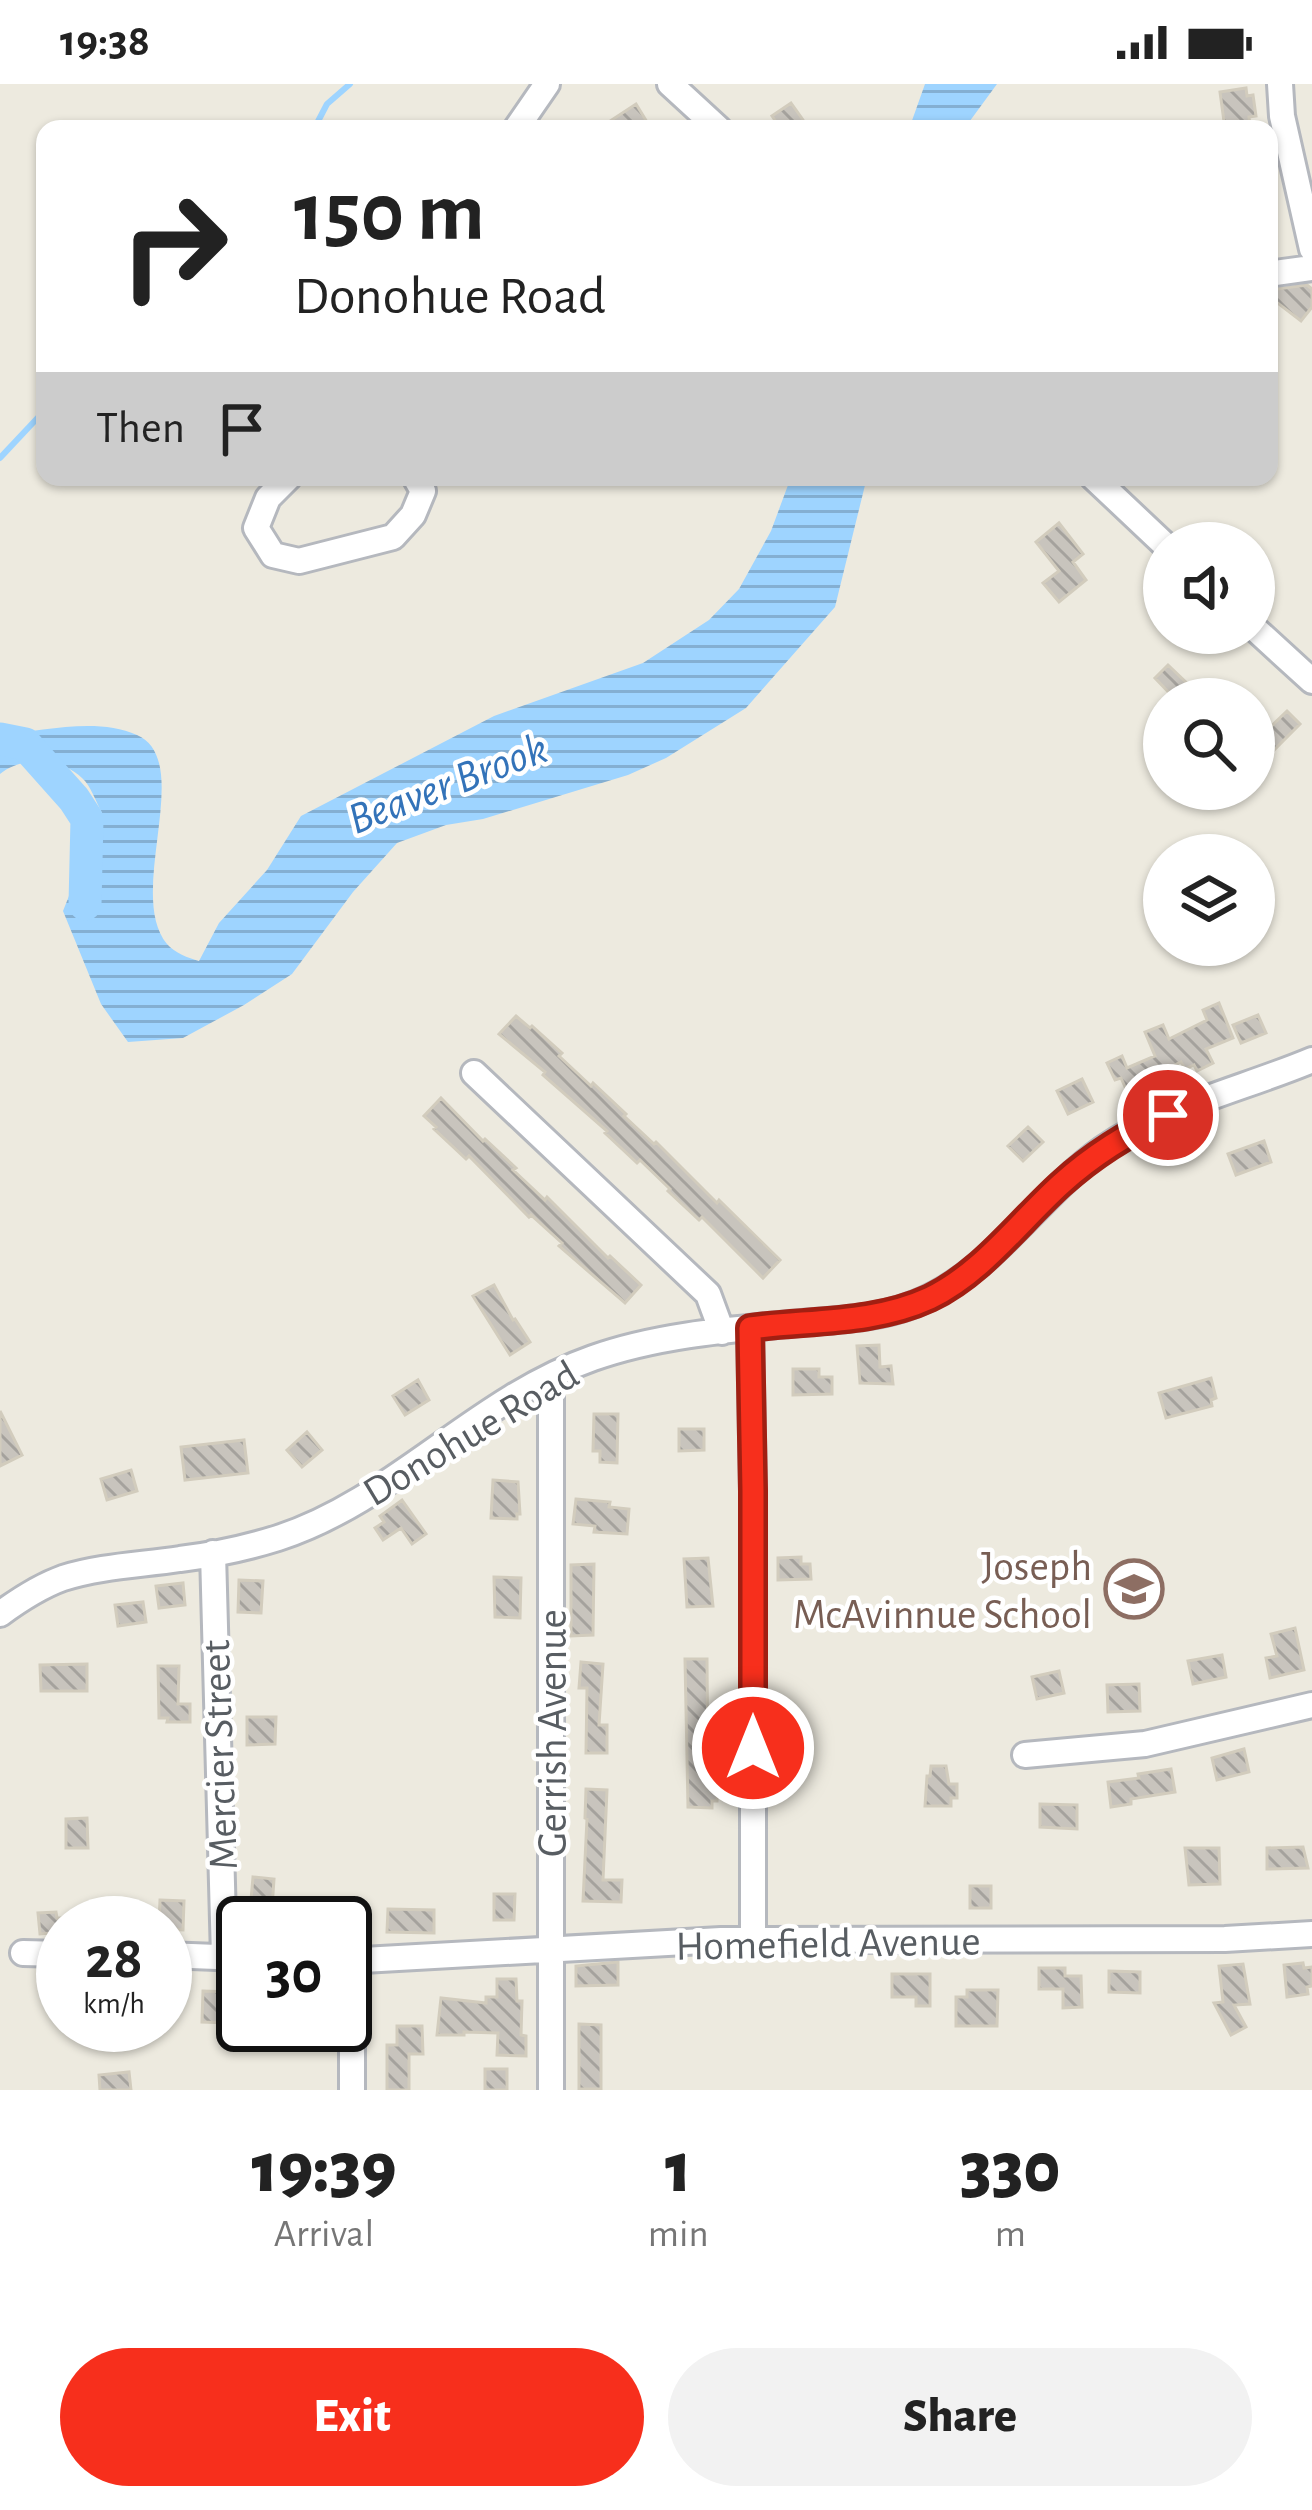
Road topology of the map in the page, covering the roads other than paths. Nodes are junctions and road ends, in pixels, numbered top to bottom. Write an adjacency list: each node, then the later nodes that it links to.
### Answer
1 (547, 84): 4 (street)
2 (670, 84): 5 (street)
3 (1280, 84): 6 (street)
4 (522, 120)
5 (709, 120)
6 (1306, 198): 7 (street)
7 (1312, 249)
8 (1312, 268): 9 (street)
9 (1278, 273)
10 (280, 486): 11 (street)
11 (420, 486)
12 (1103, 486): 13 (street)
13 (1143, 524)
14 (1275, 647): 15 (street)
15 (1312, 681)
16 (1312, 1060): 18 (street, Donohue Road)
17 (474, 1073): 19 (street)
18 (750, 1328): 19 (street, Donohue Road); 27 (street)
19 (722, 1332): 20 (street, Donohue Road)
20 (551, 1376): 21 (street, Donohue Road); 28 (street, Gerrish Avenue)
21 (213, 1553): 22 (street, Donohue Road); 25 (street, Mercier Street)
22 (1, 1610)
23 (1312, 1705): 24 (street)
24 (1025, 1755)
25 (230, 1896)
26 (1312, 1934): 27 (street, Homefield Avenue)
27 (753, 1940): 28 (street, Homefield Avenue)
28 (550, 1952): 31 (street, Homefield Avenue); 34 (street, Gerrish Avenue)
29 (23, 1953): 30 (street)
30 (36, 1953)
31 (372, 1959)
32 (351, 2052): 33 (street)
33 (352, 2090)
34 (551, 2090)

